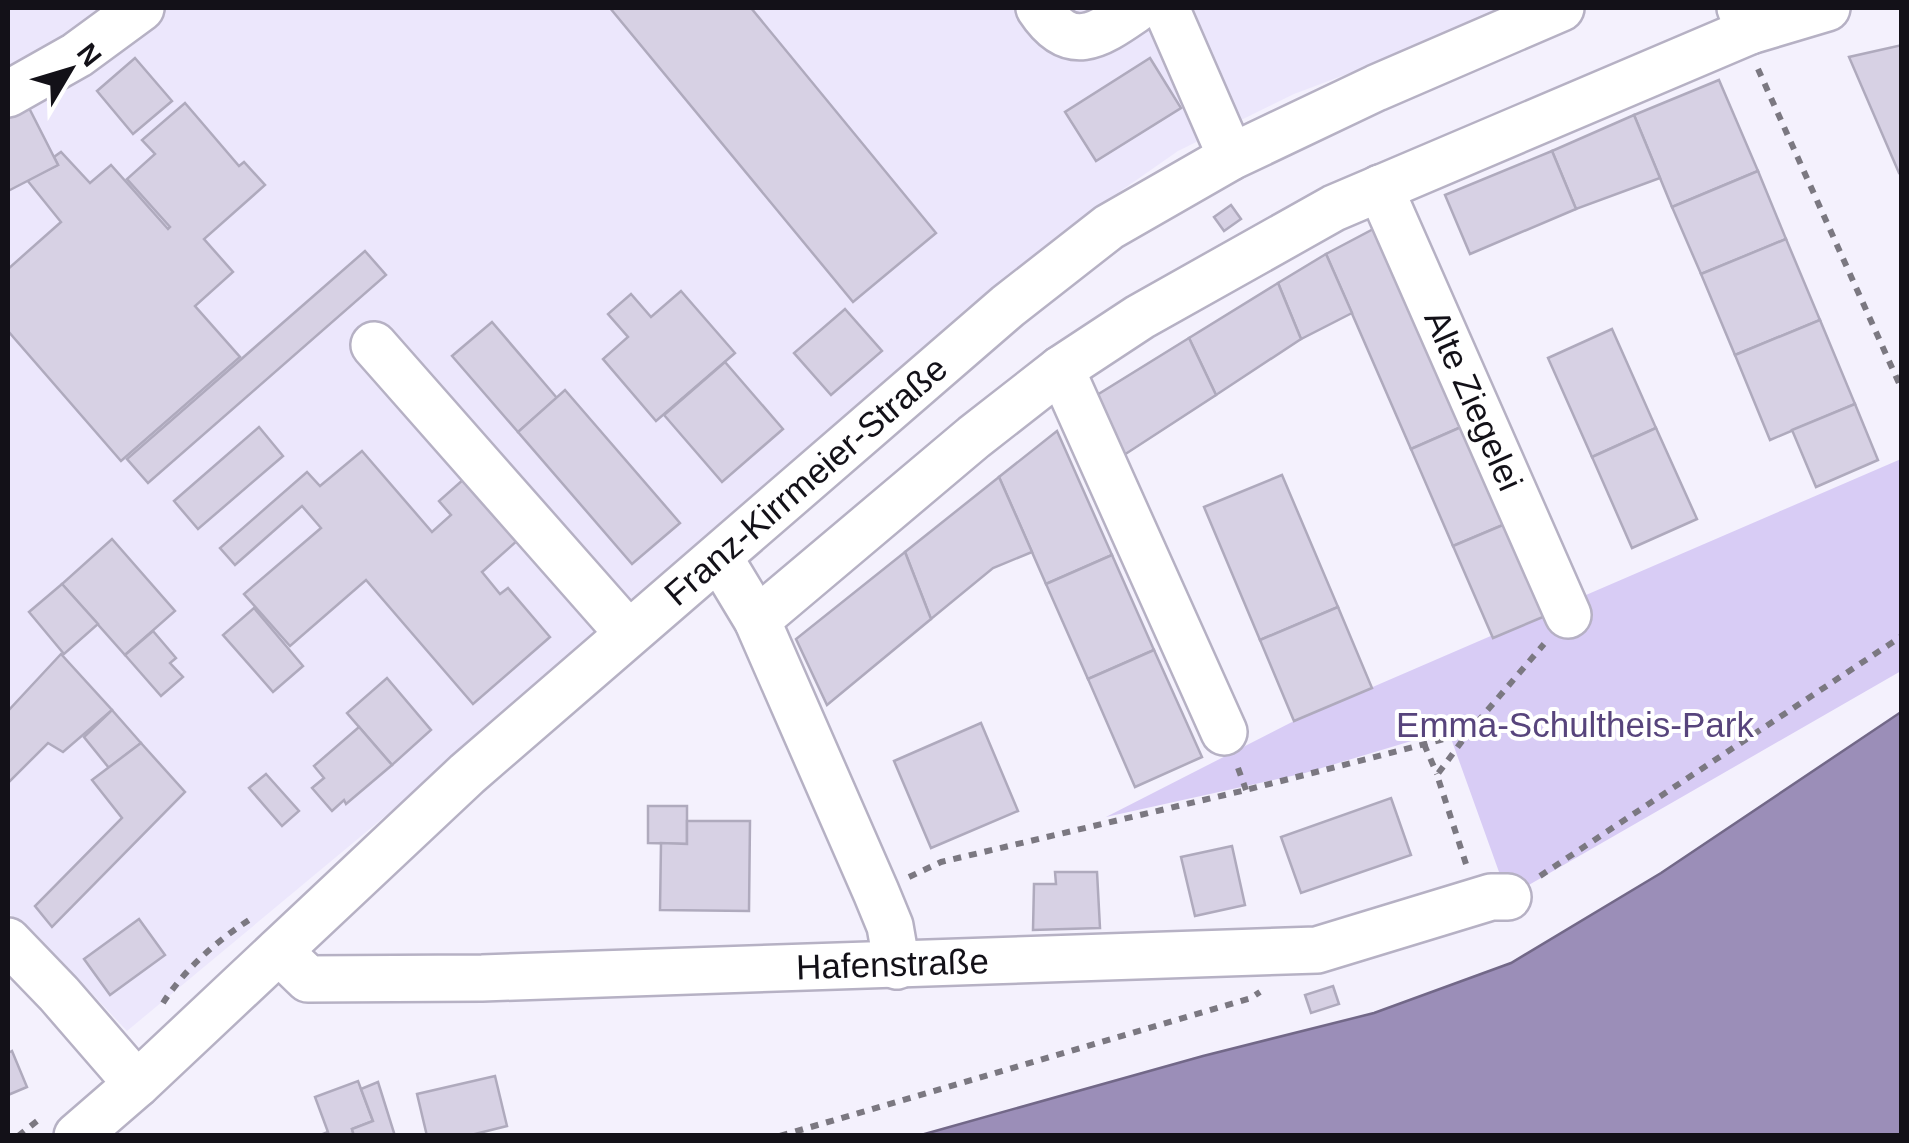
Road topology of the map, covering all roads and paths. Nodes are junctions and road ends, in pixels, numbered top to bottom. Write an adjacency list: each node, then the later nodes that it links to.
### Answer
1 (141, 8): 8 (street)
2 (1039, 8): 3 (street)
3 (1138, 8)
4 (1166, 8): 9 (street)
5 (1561, 8): 9 (street, Franz-Kirrmeier-Straße)
6 (1827, 8): 7 (street)
7 (1744, 25): 10 (street); 13 (path)
8 (8, 94)
9 (1231, 157): 14 (street, Franz-Kirrmeier-Straße)
10 (1380, 188): 12 (street); 15 (street, Alte Ziegelei)
11 (374, 345): 17 (street)
12 (1061, 369): 16 (street); 19 (street)
13 (1902, 390)
14 (719, 556): 16 (street); 17 (street, Franz-Kirrmeier-Straße)
15 (1568, 615): 20 (path)
16 (757, 620): 23 (street)
17 (628, 632): 26 (street, Franz-Kirrmeier-Straße)
18 (1902, 636): 24 (path)
19 (1224, 732)
20 (1468, 733): 21 (path); 22 (path)
21 (1424, 744): 22 (path); 23 (path)
22 (1437, 775): 24 (path)
23 (876, 892): 27 (street)
24 (1493, 900): 27 (street, Hafenstraße)
25 (8, 941): 29 (street)
26 (279, 950): 27 (street, Hafenstraße); 29 (street, Franz-Kirrmeier-Straße)
27 (898, 966)
28 (1264, 989): 31 (path)
29 (136, 1084): 30 (street)
30 (77, 1136)
31 (780, 1136)

